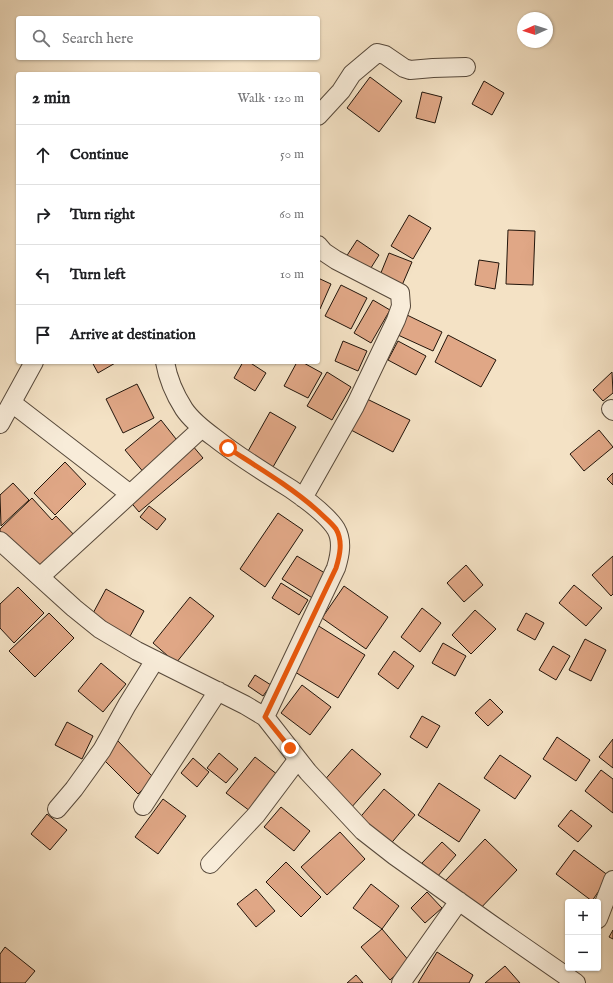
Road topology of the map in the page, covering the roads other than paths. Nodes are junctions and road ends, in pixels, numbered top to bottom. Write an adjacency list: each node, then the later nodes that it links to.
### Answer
1 (466, 67): 2 (street)
2 (320, 114)
3 (320, 247): 10 (street)
4 (33, 364): 6 (street)
5 (166, 364): 8 (street)
6 (12, 403): 7 (street); 9 (street)
7 (0, 424)
8 (202, 428): 9 (street); 10 (street)
9 (130, 494): 12 (street)
10 (303, 498): 15 (street)
11 (0, 542): 12 (street)
12 (40, 577): 13 (street)
13 (155, 660): 14 (street); 18 (street)
14 (218, 691): 15 (street); 17 (street)
15 (265, 717): 16 (street)
16 (298, 759): 19 (street); 21 (street)
17 (143, 806)
18 (57, 809)
19 (210, 864)
20 (613, 880): 22 (street)
21 (459, 901): 24 (street); 25 (street)
22 (601, 911)
23 (581, 971): 26 (street)
24 (401, 983)
25 (576, 983)
26 (581, 983)

